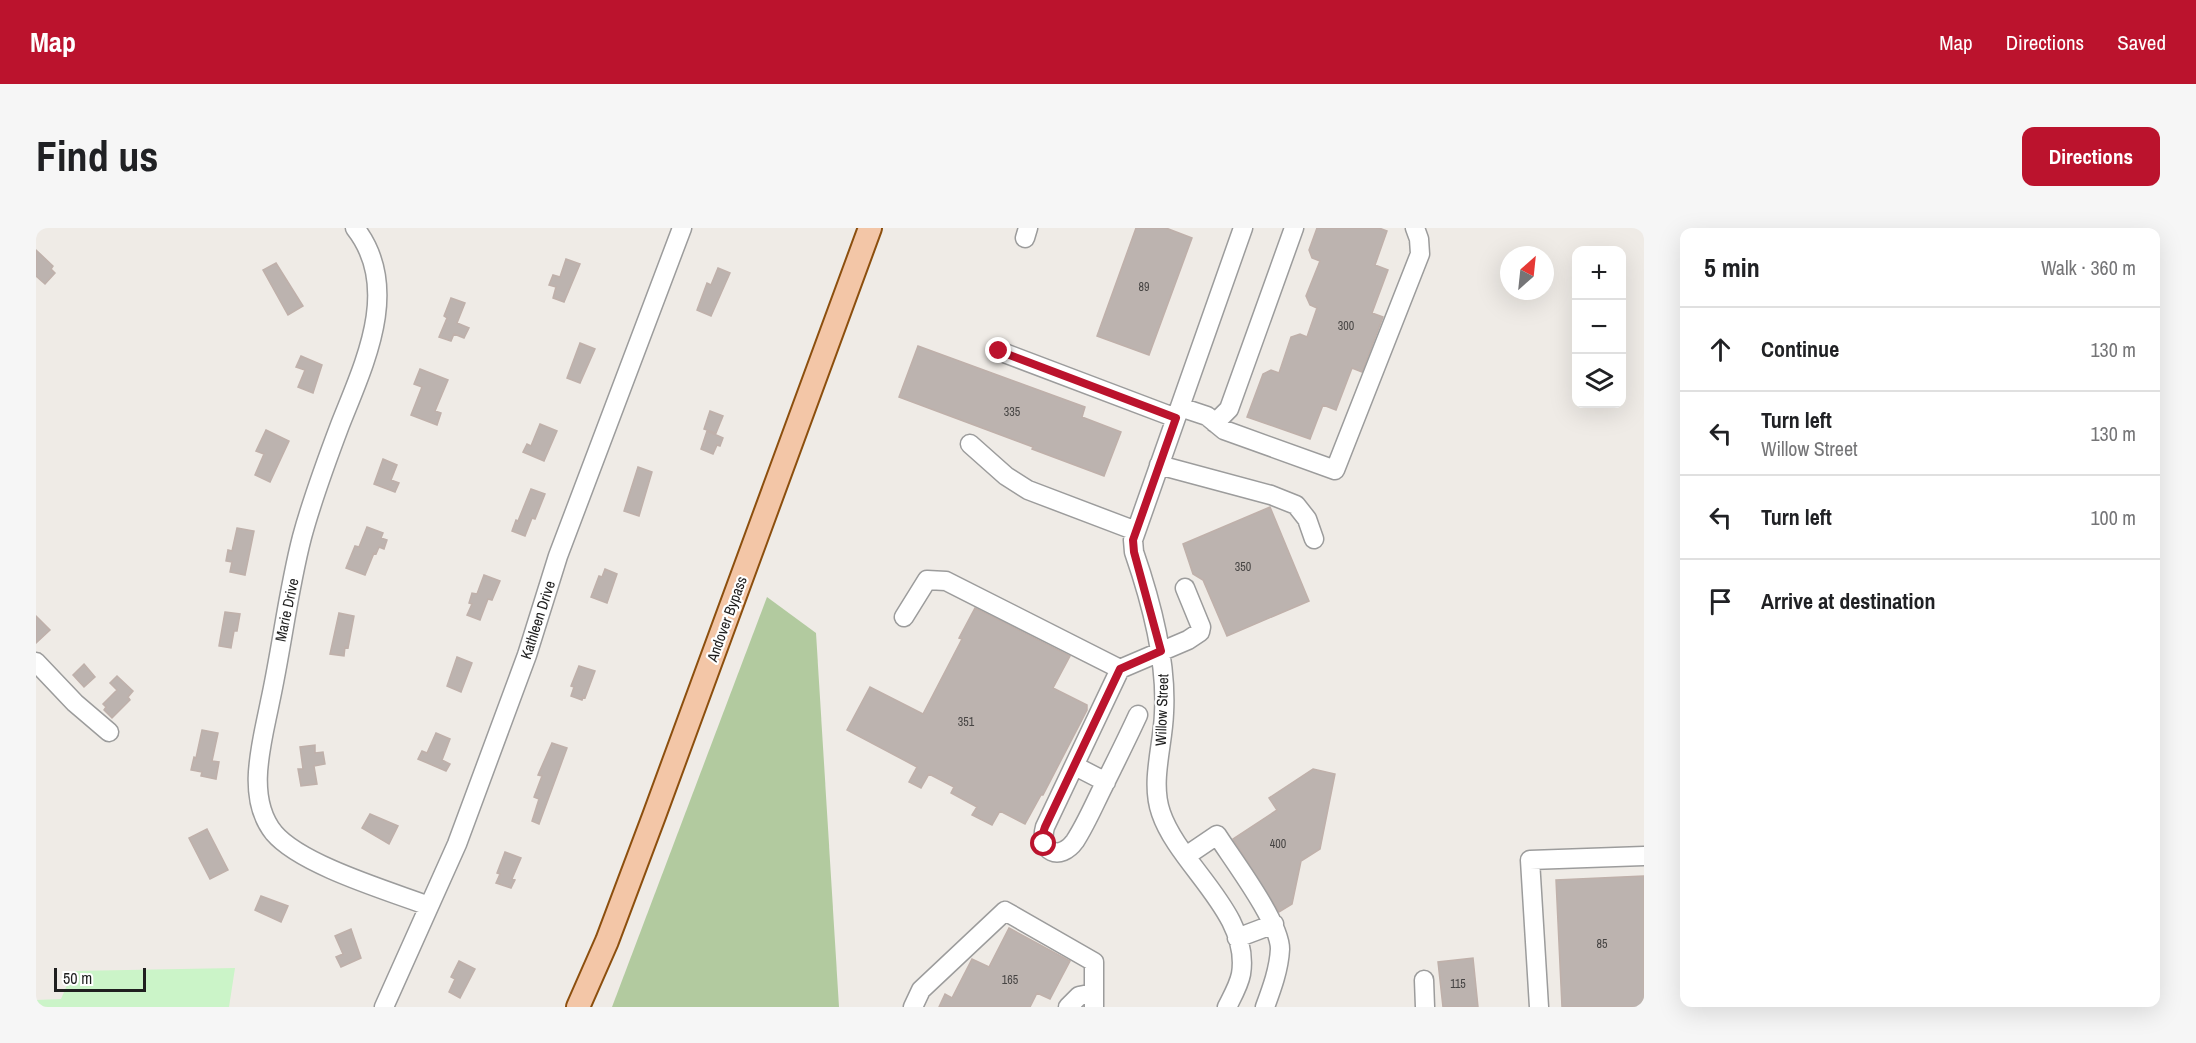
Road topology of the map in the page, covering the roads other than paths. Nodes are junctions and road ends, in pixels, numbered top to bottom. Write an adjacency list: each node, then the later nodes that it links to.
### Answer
1 (355, 228): 25 (street, Marie Drive)
2 (682, 228): 25 (street, Kathleen Drive)
3 (870, 228): 31 (main road, Andover Bypass)
4 (1244, 228): 8 (street, Willow Street)
5 (1294, 228): 9 (street)
6 (1415, 228): 9 (street)
7 (999, 351): 8 (street)
8 (1178, 412): 9 (street); 11 (street, Willow Street)
9 (1215, 423)
10 (970, 444): 12 (street)
11 (1159, 465): 12 (street, Willow Street); 13 (street)
12 (1136, 531): 16 (street, Willow Street)
13 (1314, 539)
14 (1185, 588): 16 (street)
15 (904, 617): 18 (street)
16 (1161, 651): 18 (street); 23 (street, Willow Street)
17 (36, 662): 20 (street)
18 (1120, 669): 21 (street)
19 (1138, 715): 22 (street)
20 (108, 732)
21 (1075, 766): 22 (street); 22 (street)
22 (1106, 782)
23 (1186, 856): 26 (street); 27 (street, Willow Street)
24 (1644, 856): 37 (street)
25 (429, 906): 30 (street, Kathleen Drive)
26 (1274, 924): 27 (street); 35 (street)
27 (1237, 938): 34 (street, Willow Street)
28 (1424, 980): 36 (street)
29 (1094, 1000): 32 (street); 33 (street)
30 (384, 1007)
31 (578, 1007)
32 (913, 1007)
33 (1068, 1007)
34 (1227, 1007)
35 (1265, 1007)
36 (1425, 1007)
37 (1539, 1007)

